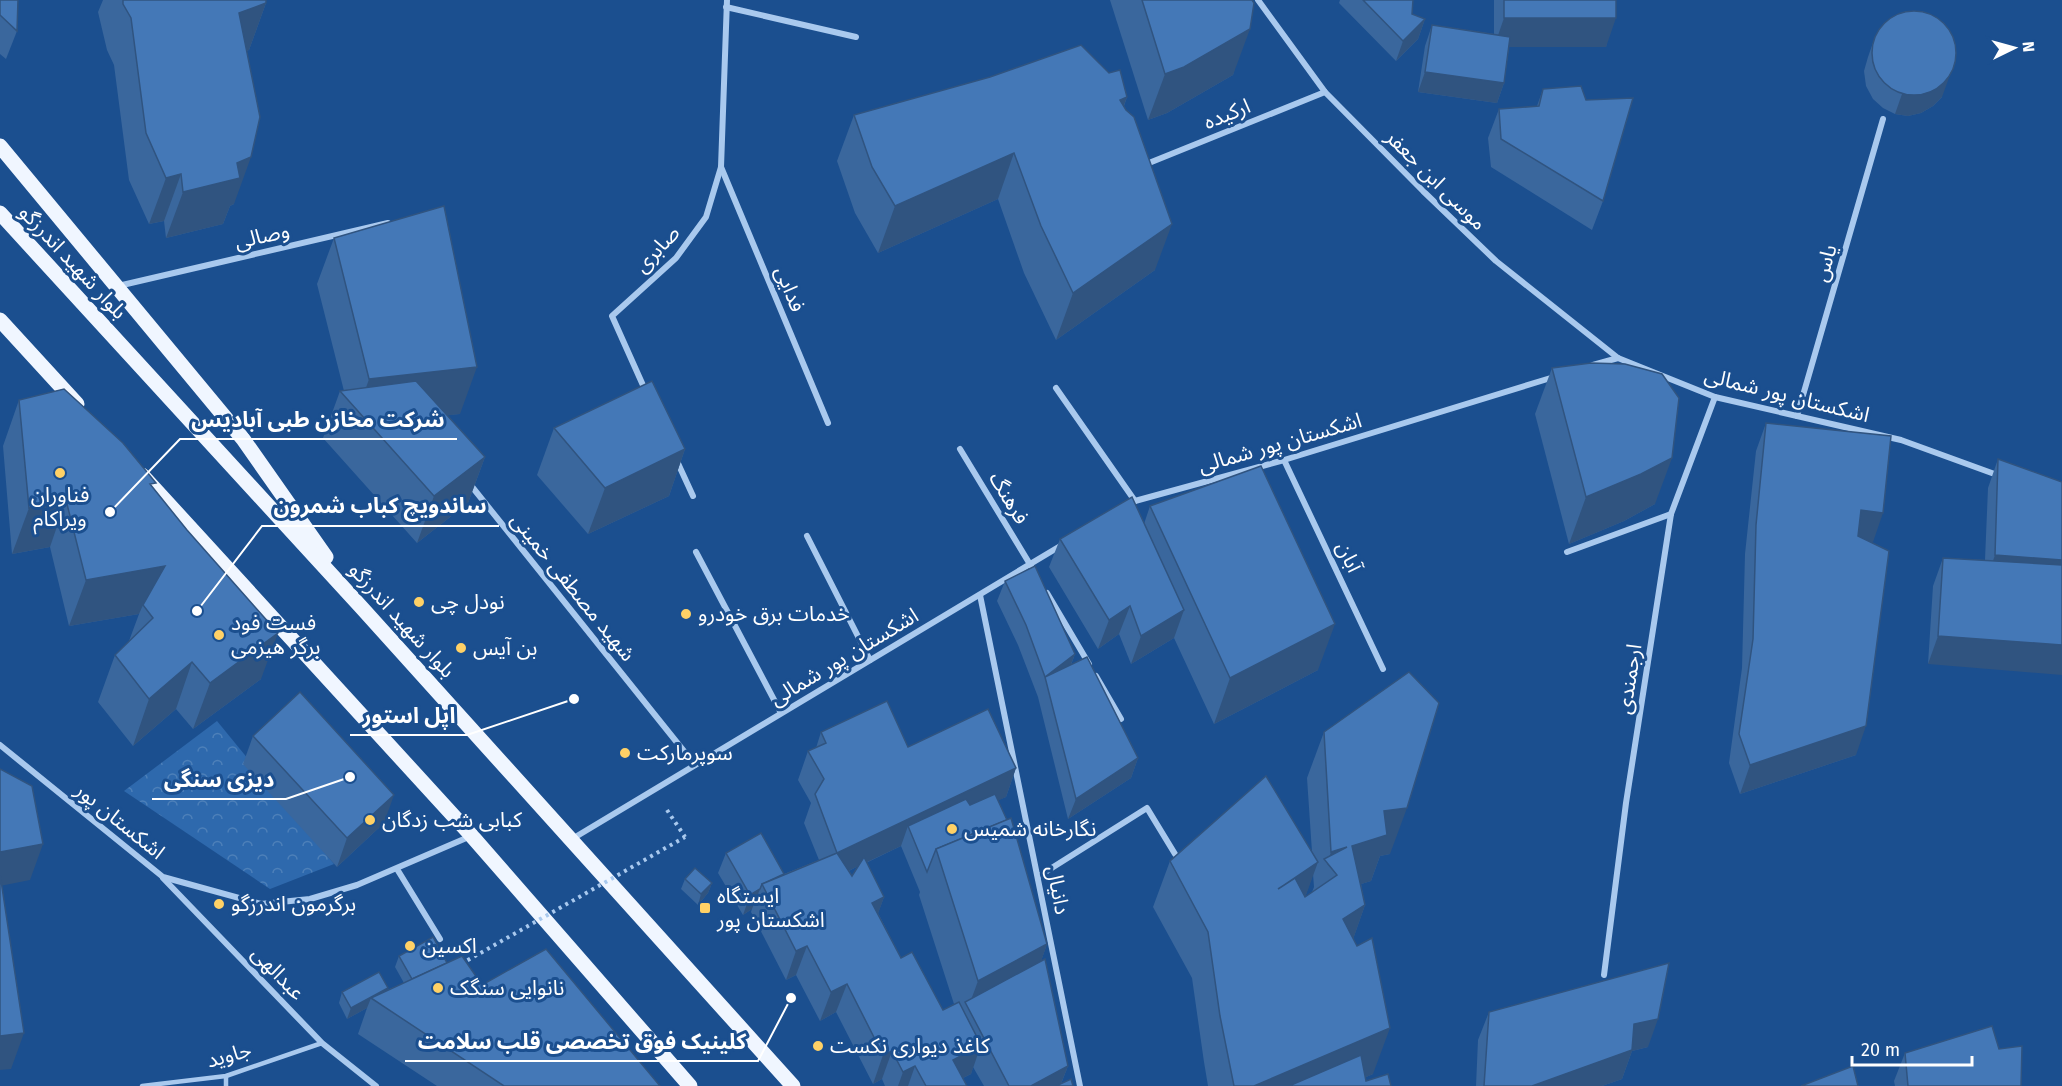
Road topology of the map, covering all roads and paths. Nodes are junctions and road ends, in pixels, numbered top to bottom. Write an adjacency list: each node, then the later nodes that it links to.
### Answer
1 (1258, 0): 4 (street, موسی ابن جعفر)
2 (726, 3): 3 (street); 8 (street, صابری)
3 (856, 38)
4 (1325, 92): 7 (street, ارکیده); 13 (street, موسی ابن جعفر)
5 (1883, 119): 20 (street, یاس)
6 (0, 146): 11 (main road)
7 (1141, 166)
8 (722, 167): 18 (street, صابری); 21 (street, فدایی)
9 (0, 213): 40 (main road, بلوار شهید اندرزگو)
10 (393, 222): 11 (street, وصالی)
11 (116, 287): 40 (main road)
12 (0, 320): 19 (main road)
13 (1618, 358): 14 (street); 17 (street, اشکستان پور شمالی)
14 (1585, 368)
15 (1562, 375): 25 (street, اشکستان پور شمالی)
16 (1056, 388): 29 (street)
17 (1715, 397): 20 (street, اشکستان پور شمالی); 31 (street, ارجمندی)
18 (650, 401)
19 (88, 416)
20 (1797, 416): 27 (street, اشکستان پور شمالی)
21 (828, 423)
22 (960, 449): 36 (street, فرهنگ)
23 (674, 454): 28 (street)
24 (128, 460): 48 (main road)
25 (1284, 460): 29 (street, اشکستان پور شمالی); 42 (street, آبان)
26 (463, 476): 46 (street, شهید مصطفی خمینی)
27 (2009, 478)
28 (693, 496)
29 (1135, 501): 30 (street, اشکستان پور شمالی)
30 (1125, 507)
31 (1671, 514): 35 (street); 56 (street, ارجمندی)
32 (807, 536): 41 (street)
33 (1068, 542): 36 (street, اشکستان پور شمالی)
34 (696, 552): 43 (street)
35 (1568, 552)
36 (1029, 565): 37 (street, فرهنگ); 39 (street, اشکستان پور شمالی)
37 (1036, 575)
38 (1042, 585): 44 (street)
39 (980, 595): 41 (street, اشکستان پور شمالی); 52 (street, دانیال)
40 (362, 608): 49 (main road, بلوار شهید اندرزگو)
41 (870, 660): 43 (street, اشکستان پور شمالی)
42 (1383, 669)
43 (781, 713): 46 (street, اشکستان پور شمالی)
44 (1121, 719)
45 (0, 745): 53 (street, اشکستان پور)
46 (695, 765): 47 (street, اشکستان پور شمالی)
47 (653, 791): 49 (street, اشکستان پور شمالی); 55 (path, bridge)
48 (471, 836): 51 (street, اشکستان پور); 62 (main road)
49 (572, 839): 63 (main road, بلوار شهید اندرزگو)
50 (1175, 854): 52 (street)
51 (397, 869): 53 (street, اشکستان پور); 54 (street)
52 (1039, 876): 64 (street, دانیال)
53 (163, 877): 57 (street, عبدالهی)
54 (440, 939)
55 (459, 965)
56 (1604, 975)
57 (322, 1043): 58 (lane, جاوید); 61 (street, عبدالهی)
58 (226, 1076): 59 (lane, جاوید); 60 (lane)
59 (141, 1086)
60 (226, 1086)
61 (376, 1086)
62 (690, 1086)
63 (793, 1086)
64 (1080, 1086)

